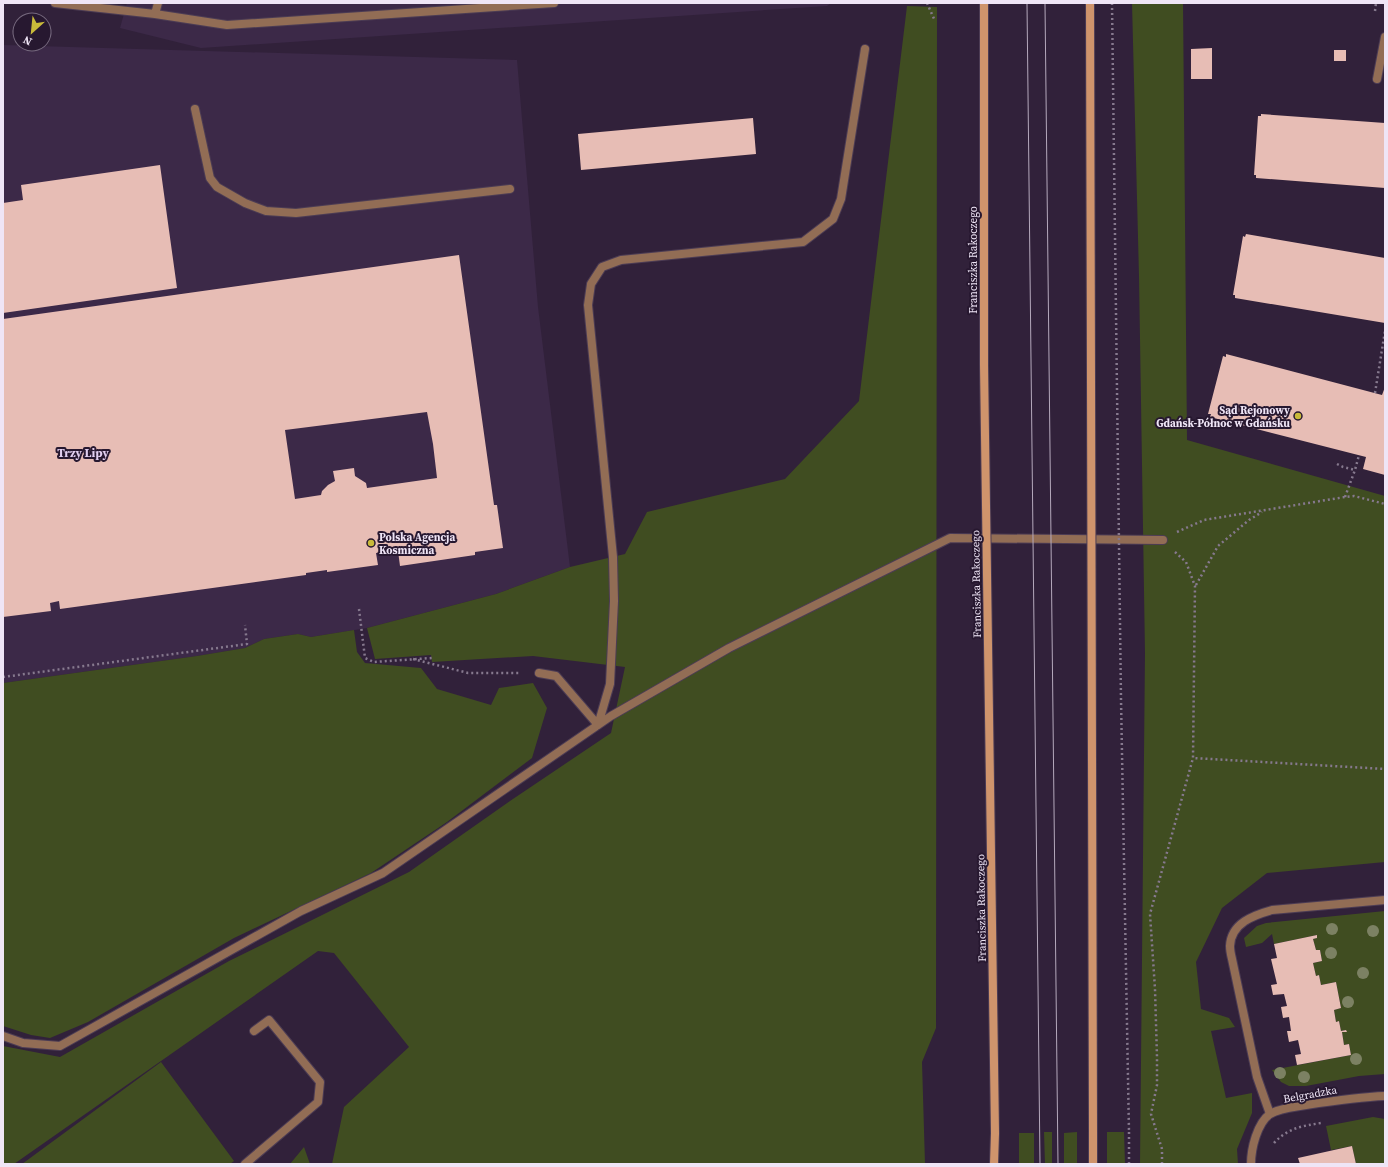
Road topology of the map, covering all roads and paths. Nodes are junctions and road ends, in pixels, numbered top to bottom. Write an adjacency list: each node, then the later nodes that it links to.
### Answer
1 (55, 3): 9 (street)
2 (158, 3): 11 (street)
3 (554, 3): 11 (street)
4 (927, 3): 12 (path)
5 (984, 3): 45 (main road, Franciszka Rakoczego, bridge)
6 (1090, 3): 46 (main road, bridge)
7 (1112, 3): 47 (path, bridge)
8 (1376, 3): 10 (path)
9 (96, 5): 11 (street)
10 (1375, 10)
11 (155, 14)
12 (935, 21)
13 (1385, 37): 15 (street)
14 (864, 49): 34 (street)
15 (1377, 79)
16 (195, 109): 17 (street)
17 (510, 189)
18 (1385, 331): 19 (path)
19 (1375, 393)
20 (1359, 455): 22 (path)
21 (1337, 464): 22 (path)
22 (1355, 470): 23 (path)
23 (1345, 497): 24 (path); 25 (path)
24 (1385, 504)
25 (1263, 511): 26 (path); 27 (path)
26 (1163, 540): 27 (path); 34 (street)
27 (1196, 586): 35 (path)
28 (359, 609): 31 (path)
29 (245, 625): 33 (path)
30 (432, 658): 31 (path)
31 (413, 659): 32 (path)
32 (539, 673): 34 (street)
33 (3, 678)
34 (598, 725): 39 (street)
35 (1193, 758): 36 (path); 48 (path)
36 (1385, 770)
37 (1385, 900): 41 (street)
38 (254, 1031): 44 (street)
39 (3, 1036)
40 (1385, 1096): 41 (street, Belgradzka)
41 (1270, 1114): 49 (street)
42 (1327, 1122): 43 (path)
43 (1271, 1147)
44 (245, 1164)
45 (994, 1164)
46 (1093, 1164)
47 (1129, 1164)
48 (1162, 1164)
49 (1251, 1164)

